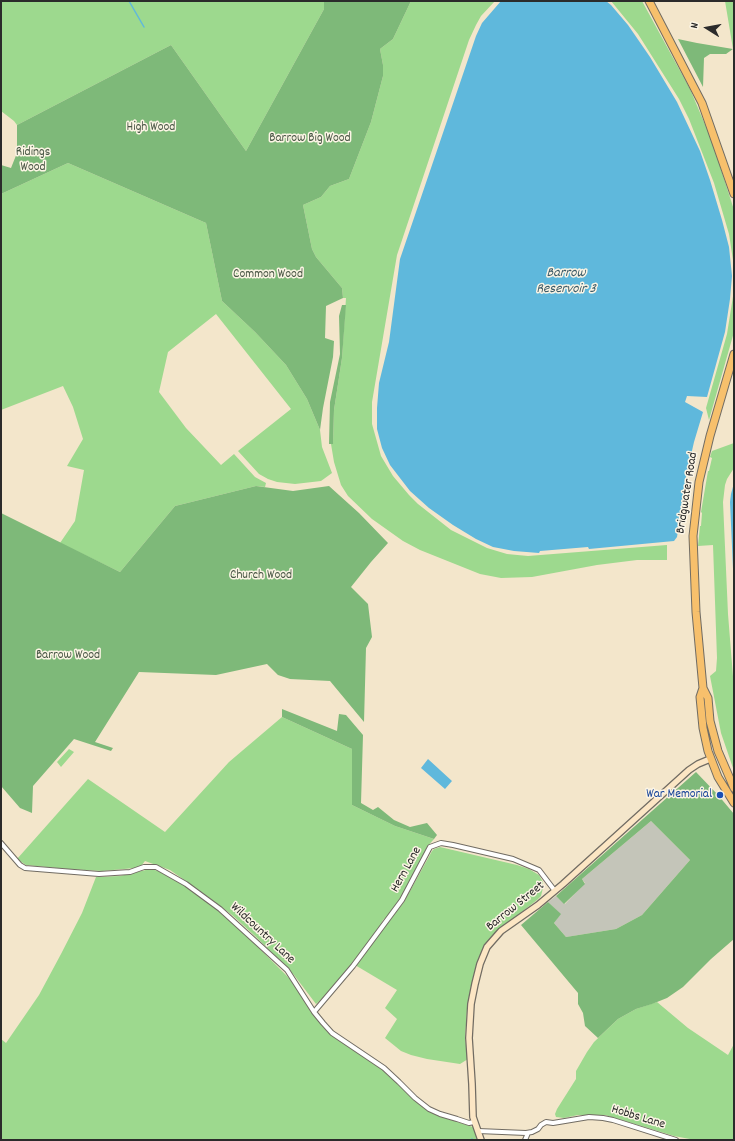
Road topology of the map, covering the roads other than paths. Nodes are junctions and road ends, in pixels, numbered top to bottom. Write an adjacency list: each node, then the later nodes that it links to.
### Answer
1 (649, 1): 2 (highway)
2 (734, 194)
3 (734, 354): 4 (highway, Bridgwater Road)
4 (703, 688): 5 (highway, Bridgwater Road); 6 (highway, Bridgwater Road)
5 (714, 734): 6 (highway); 7 (highway, Bridgwater Road); 8 (highway)
6 (710, 758): 7 (highway); 10 (highway, Bridgwater Road); 12 (main road, Barrow Street)
7 (722, 763): 9 (highway, Bridgwater Road)
8 (734, 782)
9 (734, 788)
10 (734, 803)
11 (1, 842): 13 (street, Wildcountry Lane)
12 (555, 890): 13 (street, Hern Lane); 14 (main road, Barrow Street)
13 (314, 1012): 14 (street, Wildcountry Lane)
14 (474, 1122): 15 (main road, Barrow Street)
15 (478, 1131): 16 (street); 17 (main road, Barrow Street)
16 (528, 1133): 18 (street); 19 (street, Hobbs Lane)
17 (481, 1140)
18 (525, 1140)
19 (676, 1140)

